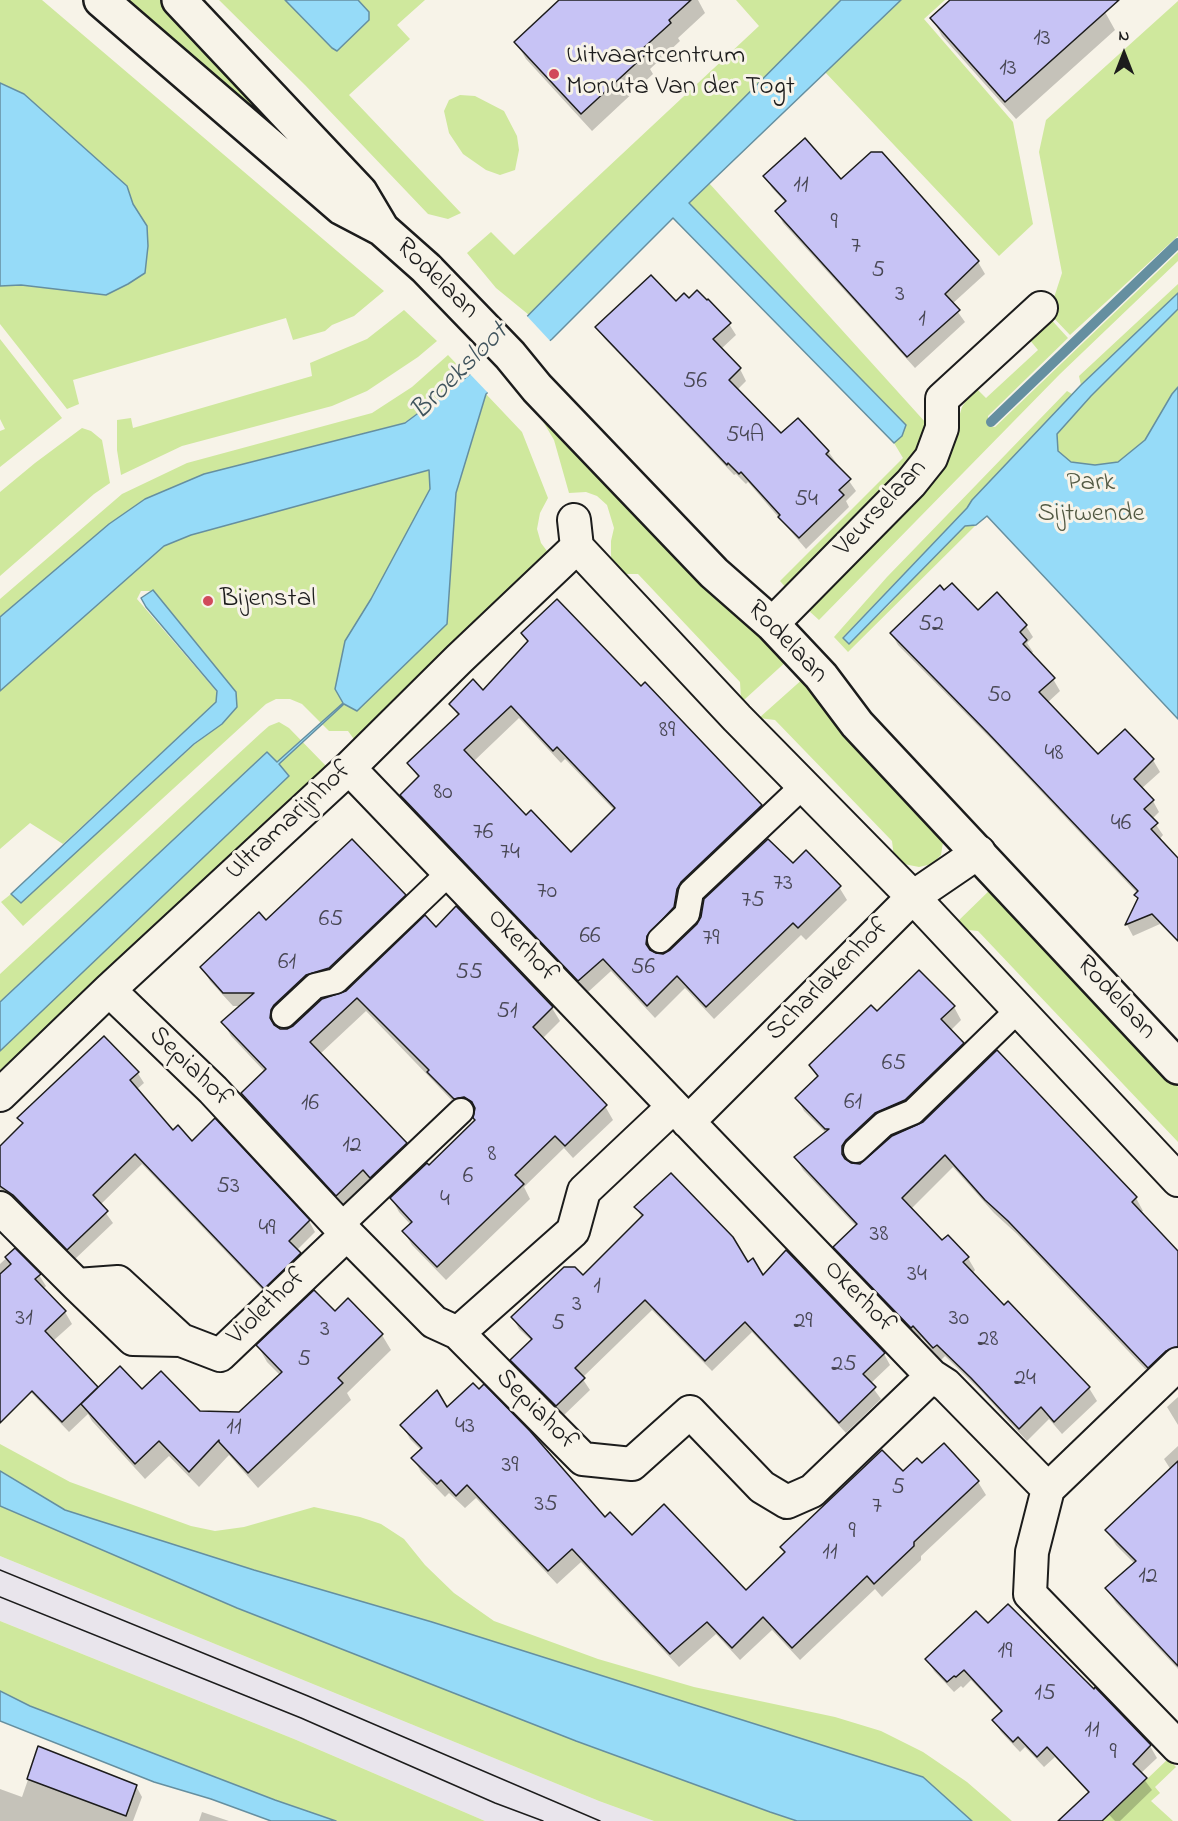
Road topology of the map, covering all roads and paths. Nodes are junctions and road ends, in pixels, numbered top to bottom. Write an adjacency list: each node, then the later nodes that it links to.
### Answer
1 (100, 0): 3 (street, Rodelaan)
2 (179, 0): 3 (street, Rodelaan)
3 (382, 229): 5 (street, Rodelaan)
4 (1041, 308): 5 (street, Veurselaan)
5 (772, 624): 8 (street, Rodelaan)
6 (348, 768): 7 (street, Ultramarijnhof); 9 (street, Okerhof); 12 (street, Ultramarijnhof)
7 (804, 785): 10 (street); 11 (street)
8 (979, 852): 10 (street, Scharlakenhof); 15 (street, Rodelaan)
9 (450, 872): 14 (street); 18 (street, Okerhof)
10 (913, 897): 13 (street); 18 (street, Scharlakenhof)
11 (660, 940)
12 (109, 990): 16 (street, Ultramarijnhof); 22 (street, Sepiahof)
13 (1019, 1009): 19 (street); 20 (street)
14 (284, 1015)
15 (1178, 1066)
16 (0, 1095)
17 (461, 1112): 22 (street)
18 (680, 1114): 23 (street, Scharlakenhof); 25 (street, Okerhof)
19 (856, 1150)
20 (1178, 1180)
21 (0, 1208): 22 (street, Violethof)
22 (343, 1230): 23 (street, Sepiahof)
23 (458, 1333): 25 (street, Sepiahof)
24 (1178, 1364): 26 (street)
25 (932, 1376): 26 (street, Okerhof)
26 (1048, 1488): 27 (street)
27 (1178, 1747)

